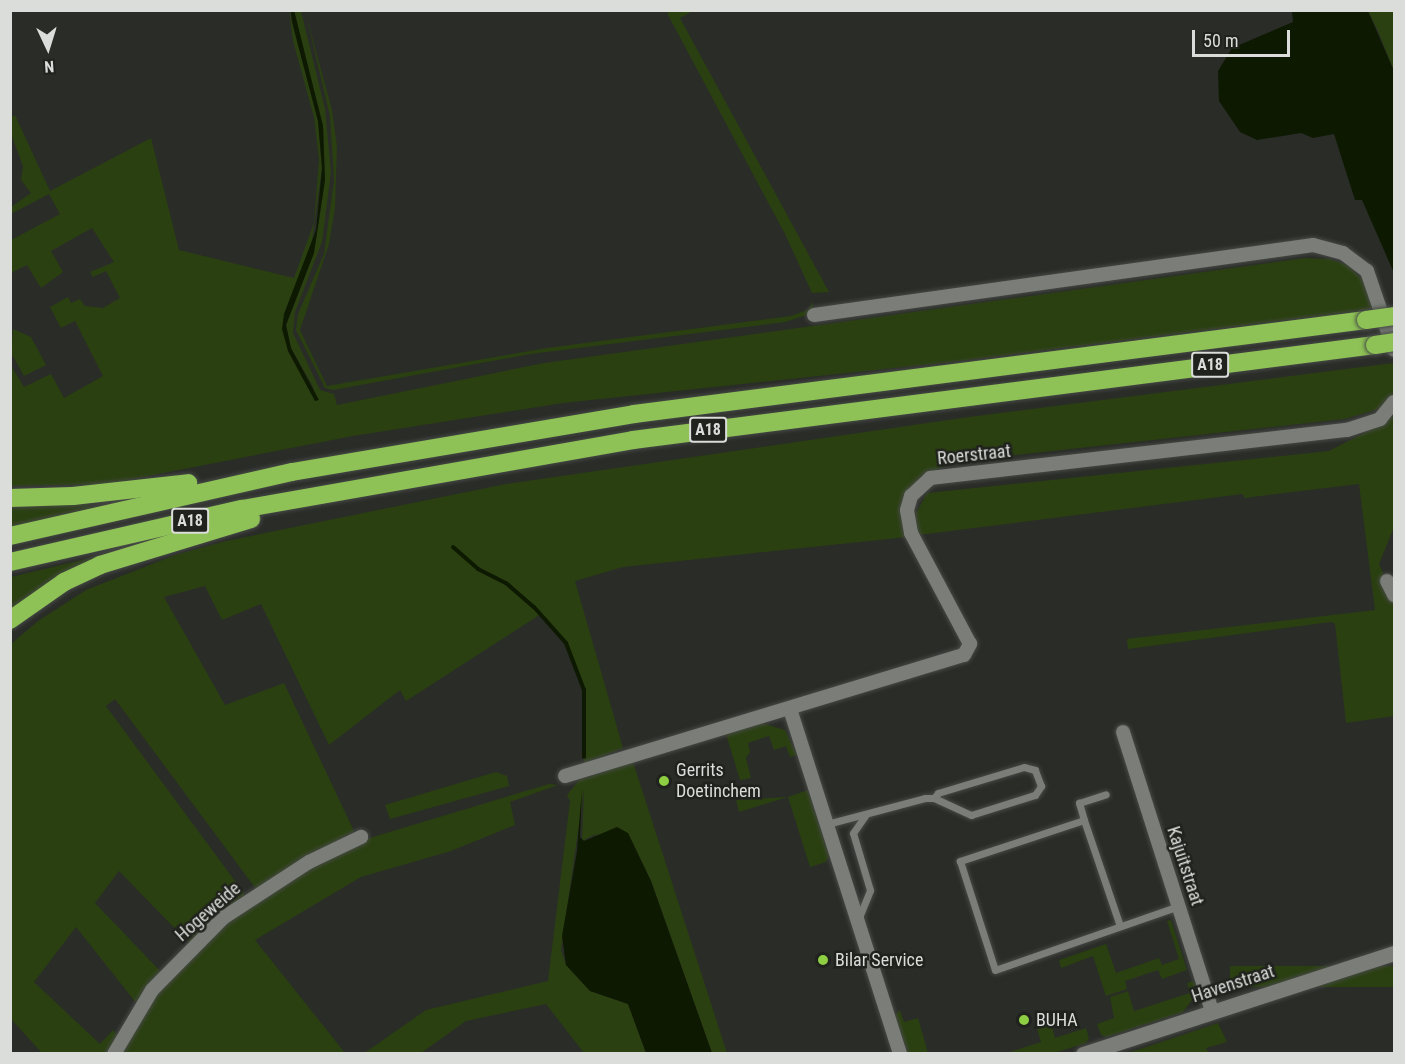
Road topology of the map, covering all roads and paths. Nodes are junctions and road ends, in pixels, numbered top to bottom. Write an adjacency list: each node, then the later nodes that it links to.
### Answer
1 (814, 315): 4 (street)
2 (1395, 316): 6 (highway, A18, bridge)
3 (1395, 342): 7 (highway, A18, bridge)
4 (1395, 350)
5 (1395, 402): 14 (street, Roerstraat)
6 (292, 472): 8 (highway, A18); 9 (highway, A18)
7 (371, 484): 10 (highway, A18); 13 (highway, A18)
8 (10, 498)
9 (10, 536)
10 (10, 562)
11 (1387, 581): 12 (street)
12 (1395, 596)
13 (10, 620)
14 (790, 709): 16 (street, Roerstraat); 21 (street)
15 (1123, 732): 23 (street, Kajuitstraat)
16 (565, 776)
17 (1106, 794): 20 (lane)
18 (934, 798): 18 (lane); 19 (lane)
19 (865, 816): 21 (lane); 24 (lane)
20 (1084, 820): 25 (lane); 25 (lane)
21 (827, 824): 24 (street)
22 (361, 837): 28 (street, Hogeweide)
23 (1179, 906): 25 (lane); 27 (street, Kajuitstraat)
24 (858, 920): 29 (street)
25 (1120, 926)
26 (1395, 953): 27 (street, Havenstraat)
27 (1212, 1011): 30 (street, Havenstraat)
28 (114, 1053)
29 (900, 1053)
30 (1083, 1053)

